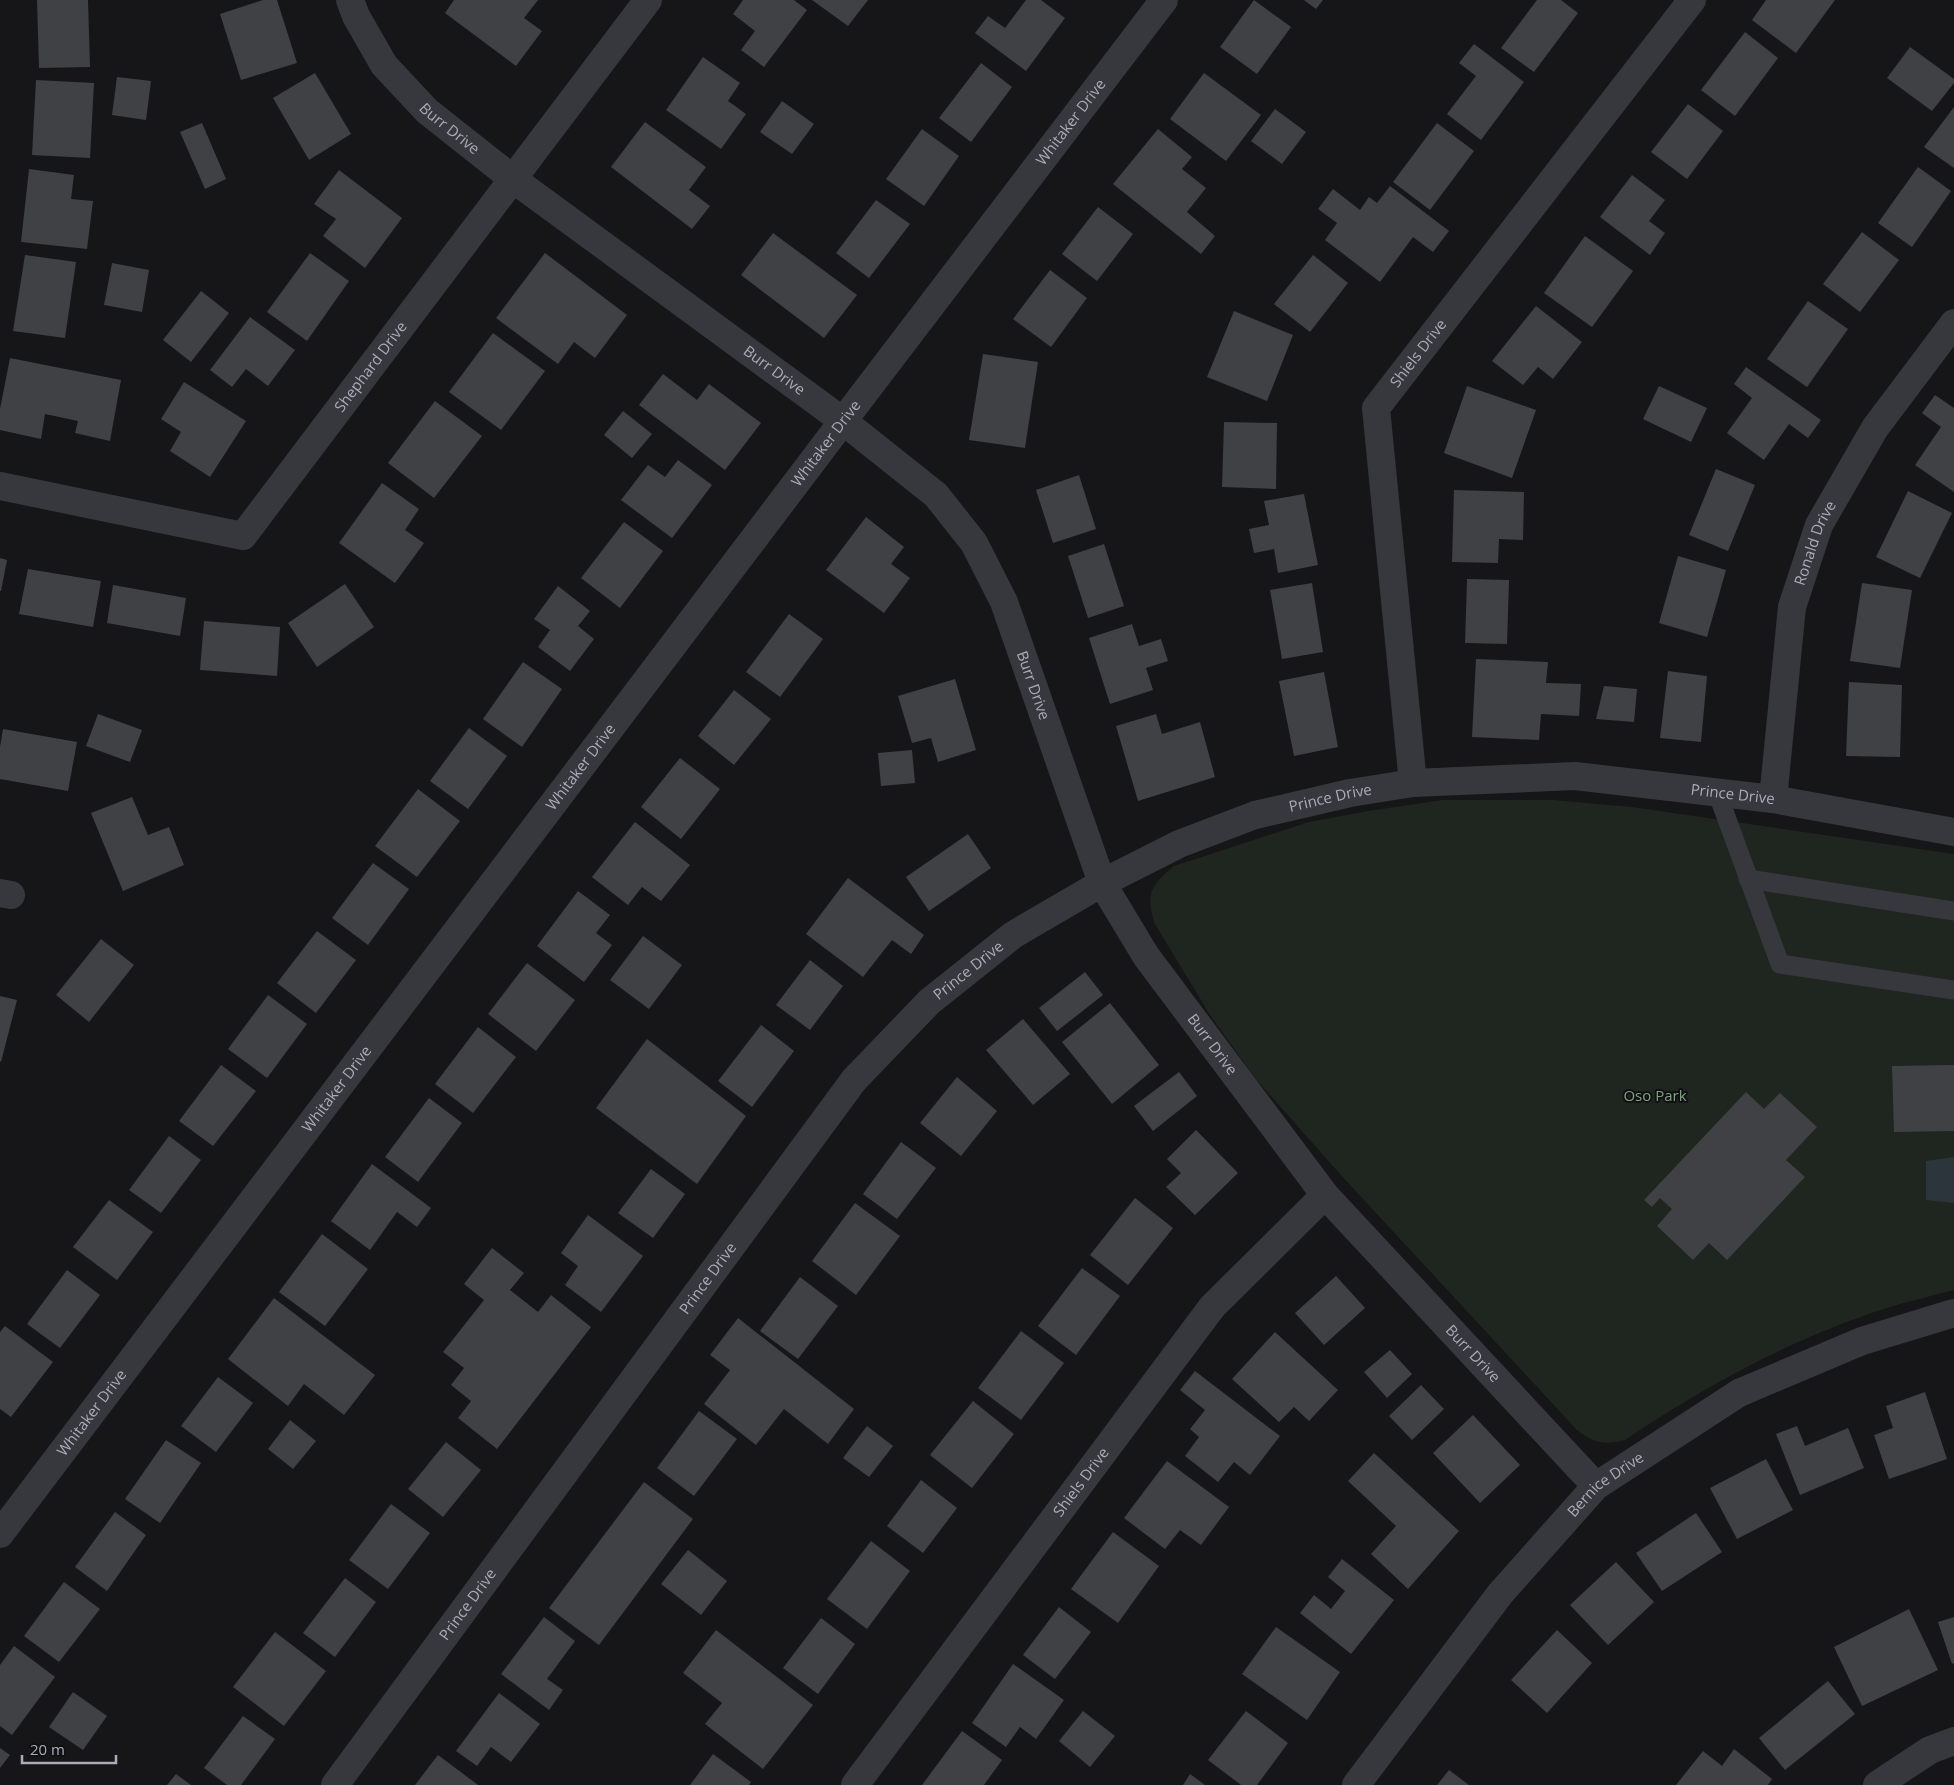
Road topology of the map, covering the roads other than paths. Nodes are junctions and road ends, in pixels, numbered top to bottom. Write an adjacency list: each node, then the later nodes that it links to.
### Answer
1 (350, 0): 5 (street, Burr Drive)
2 (648, 0): 5 (street, Shephard Drive)
3 (1164, 0): 7 (street, Whitaker Drive)
4 (1692, 0): 9 (street, Shiels Drive)
5 (512, 179): 7 (street, Burr Drive); 8 (street, Shephard Drive)
6 (1954, 323): 11 (street, Ronald Drive)
7 (843, 421): 14 (street, Burr Drive); 20 (street, Whitaker Drive)
8 (0, 486)
9 (1414, 783): 10 (street, Prince Drive); 14 (street, Prince Drive)
10 (1717, 792): 11 (street, Prince Drive); 13 (lane)
11 (1773, 798): 12 (street, Prince Drive)
12 (1954, 832)
13 (1748, 879): 15 (lane); 16 (lane)
14 (1102, 883): 17 (street, Burr Drive); 22 (street, Prince Drive)
15 (1954, 911)
16 (1954, 990)
17 (1325, 1195): 19 (street, Burr Drive); 23 (street, Shiels Drive)
18 (1954, 1313): 19 (street, Bernice Drive)
19 (1596, 1486): 24 (street, Bernice Drive)
20 (0, 1534)
21 (1954, 1741): 25 (street)
22 (335, 1785)
23 (855, 1785)
24 (1356, 1785)
25 (1877, 1785)

